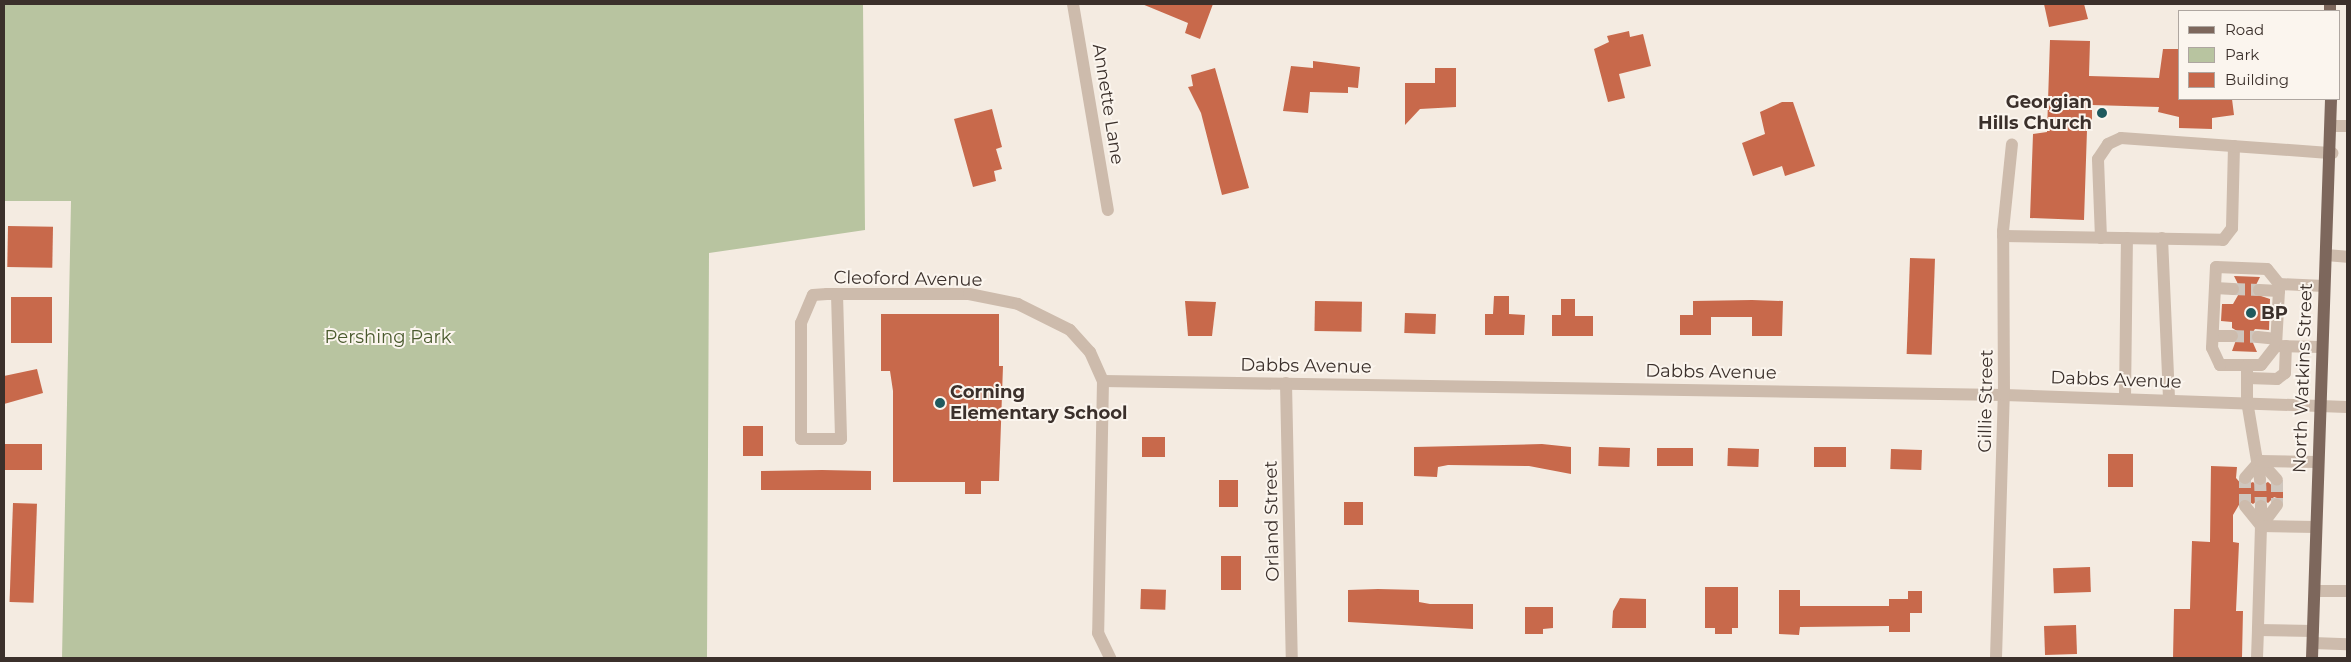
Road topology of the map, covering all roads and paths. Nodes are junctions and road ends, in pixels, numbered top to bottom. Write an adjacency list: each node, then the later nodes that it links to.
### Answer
1 (1073, 4): 8 (street, Annette Lane)
2 (2331, 100): 3 (main road, North Watkins Street)
3 (2332, 126): 4 (street); 7 (main road, North Watkins Street)
4 (2347, 126)
5 (2012, 144): 9 (street, Gillie Street)
6 (2234, 146): 7 (street); 10 (street); 12 (street)
7 (2332, 153): 13 (main road, North Watkins Street)
8 (1108, 210)
9 (2003, 236): 10 (street); 29 (street, Gillie Street)
10 (2101, 238): 11 (street)
11 (2127, 238): 12 (street); 30 (street)
12 (2162, 238): 31 (street)
13 (2326, 255): 14 (street); 15 (main road, North Watkins Street)
14 (2347, 257)
15 (2324, 286): 17 (street); 25 (main road, North Watkins Street)
16 (2215, 288): 17 (street); 18 (street); 21 (street)
17 (2279, 288): 19 (street); 24 (street)
18 (2233, 289)
19 (2259, 290)
20 (837, 294): 20 (street, Cleoford Avenue); 27 (street, Cleoford Avenue)
21 (2213, 336): 22 (street); 26 (street)
22 (2232, 336)
23 (2258, 338): 24 (street)
24 (2279, 343): 25 (street); 26 (street); 26 (street)
25 (2321, 347): 33 (main road, North Watkins Street)
26 (2248, 371): 32 (street)
27 (1103, 381): 28 (street, Dabbs Avenue); 50 (street, Cleoford Avenue)
28 (1286, 383): 29 (street, Dabbs Avenue); 51 (street, Orland Street)
29 (2004, 395): 30 (street, Dabbs Avenue); 52 (street, Gillie Street)
30 (2125, 398): 31 (street, Dabbs Avenue)
31 (2169, 399): 32 (street, Dabbs Avenue)
32 (2247, 402): 33 (street, Dabbs Avenue); 35 (street)
33 (2318, 404): 34 (street, Dabbs Avenue); 36 (main road, North Watkins Street)
34 (2347, 407)
35 (2260, 461): 36 (street); 37 (street); 38 (street); 39 (street)
36 (2317, 462): 44 (main road, North Watkins Street)
37 (2245, 478)
38 (2260, 479)
39 (2277, 480)
40 (2245, 506): 43 (street)
41 (2261, 506): 43 (street)
42 (2277, 506): 43 (street)
43 (2261, 526): 44 (street); 47 (street)
44 (2316, 527): 45 (main road, North Watkins Street)
45 (2315, 591): 46 (street); 48 (main road, North Watkins Street)
46 (2347, 591)
47 (2258, 630): 48 (street); 53 (street)
48 (2313, 637): 49 (street); 54 (main road, North Watkins Street)
49 (2347, 644)
50 (1110, 658)
51 (1292, 658)
52 (1996, 658)
53 (2257, 658)
54 (2312, 658)

